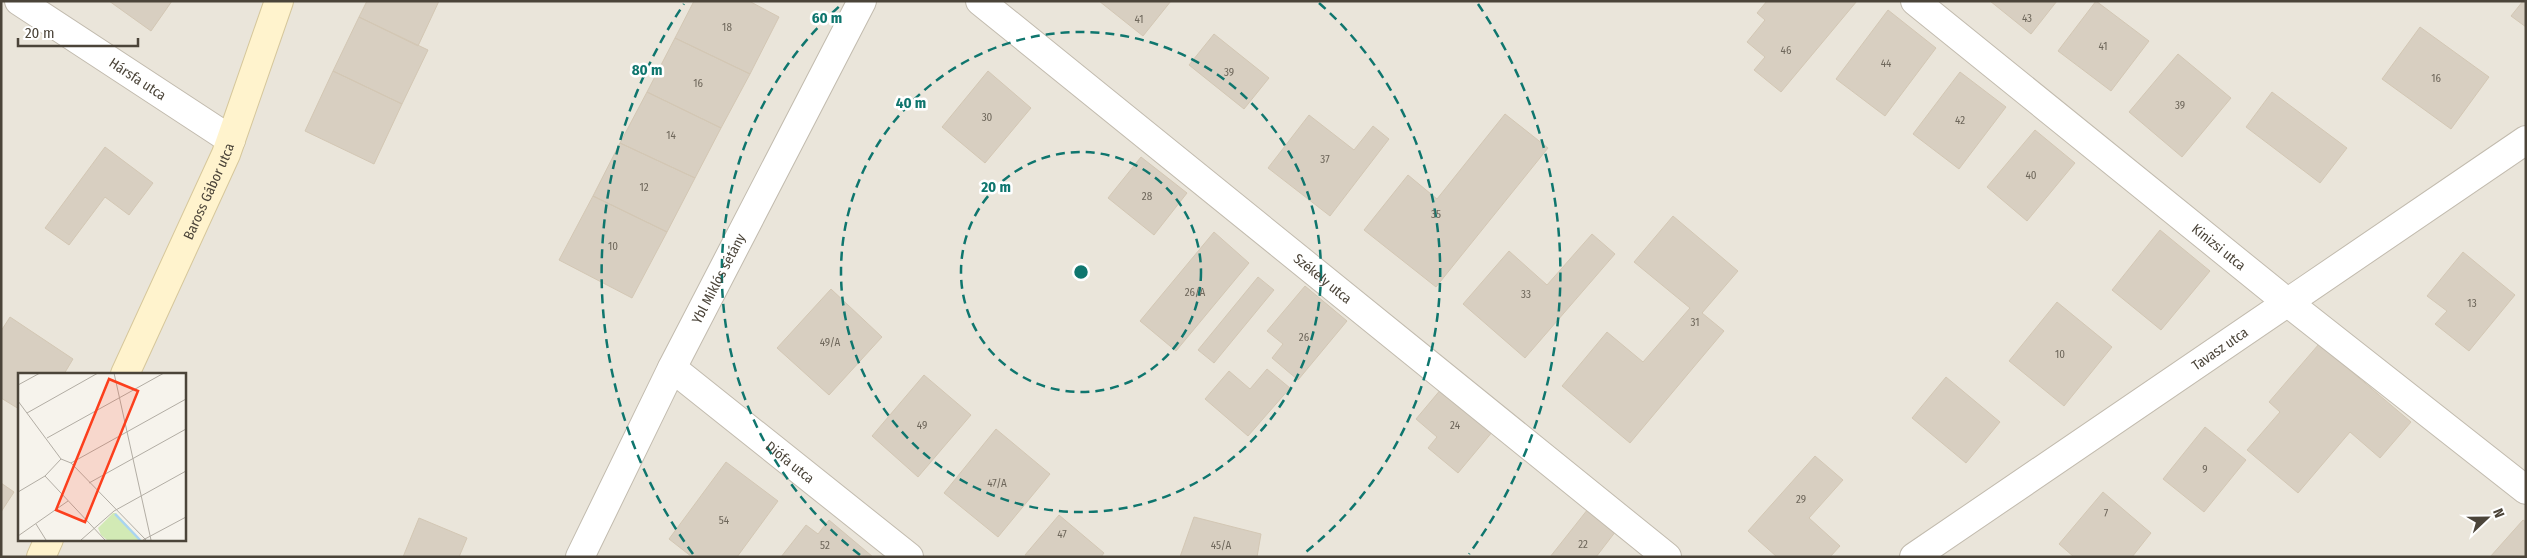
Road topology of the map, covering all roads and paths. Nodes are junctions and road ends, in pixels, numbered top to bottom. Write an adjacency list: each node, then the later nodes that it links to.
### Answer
1 (19, 1): 6 (street, Hársfa utca)
2 (278, 1): 6 (street, Baross Gábor utca)
3 (862, 1): 9 (street, Ybl Miklós sétány)
4 (980, 1): 16 (street, Székely utca)
5 (1915, 1): 8 (street, Kinizsi utca)
6 (231, 140): 10 (street, Baross Gábor utca)
7 (2526, 140): 8 (street, Tavasz utca)
8 (2287, 302): 11 (street, Kinizsi utca); 17 (street, Tavasz utca)
9 (672, 368): 14 (street, Ybl Miklós sétány); 15 (street, Diófa utca)
10 (125, 373)
11 (2526, 490)
12 (49, 540): 13 (street)
13 (41, 557)
14 (580, 557)
15 (910, 557)
16 (1666, 557)
17 (1914, 557)

